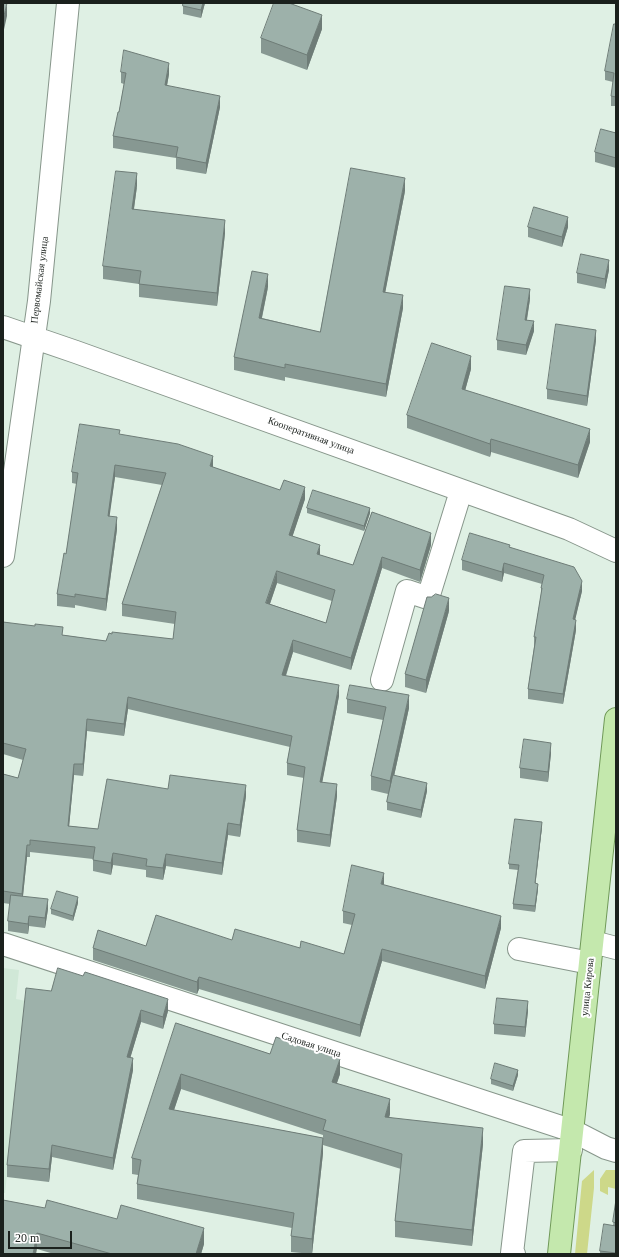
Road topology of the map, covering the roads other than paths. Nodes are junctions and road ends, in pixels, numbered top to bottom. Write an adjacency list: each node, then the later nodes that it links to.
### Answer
1 (68, 3): 3 (street, Первомайская улица)
2 (3, 327): 3 (street, Кооперативная улица)
3 (33, 338): 4 (street, Кооперативная улица); 6 (street, Первомайская улица)
4 (462, 491): 5 (street, Кооперативная улица); 7 (street)
5 (616, 551)
6 (3, 556)
7 (382, 680)
8 (616, 719): 9 (main road, улица Кирова)
9 (593, 942): 11 (street); 13 (main road, улица Кирова)
10 (3, 944): 14 (street, Садовая улица)
11 (616, 948)
12 (519, 949): 13 (street)
13 (590, 963): 14 (main road, улица Кирова)
14 (572, 1141): 15 (street, Садовая улица); 16 (street); 17 (main road, улица Кирова)
15 (616, 1151)
16 (514, 1254)
17 (559, 1254)

